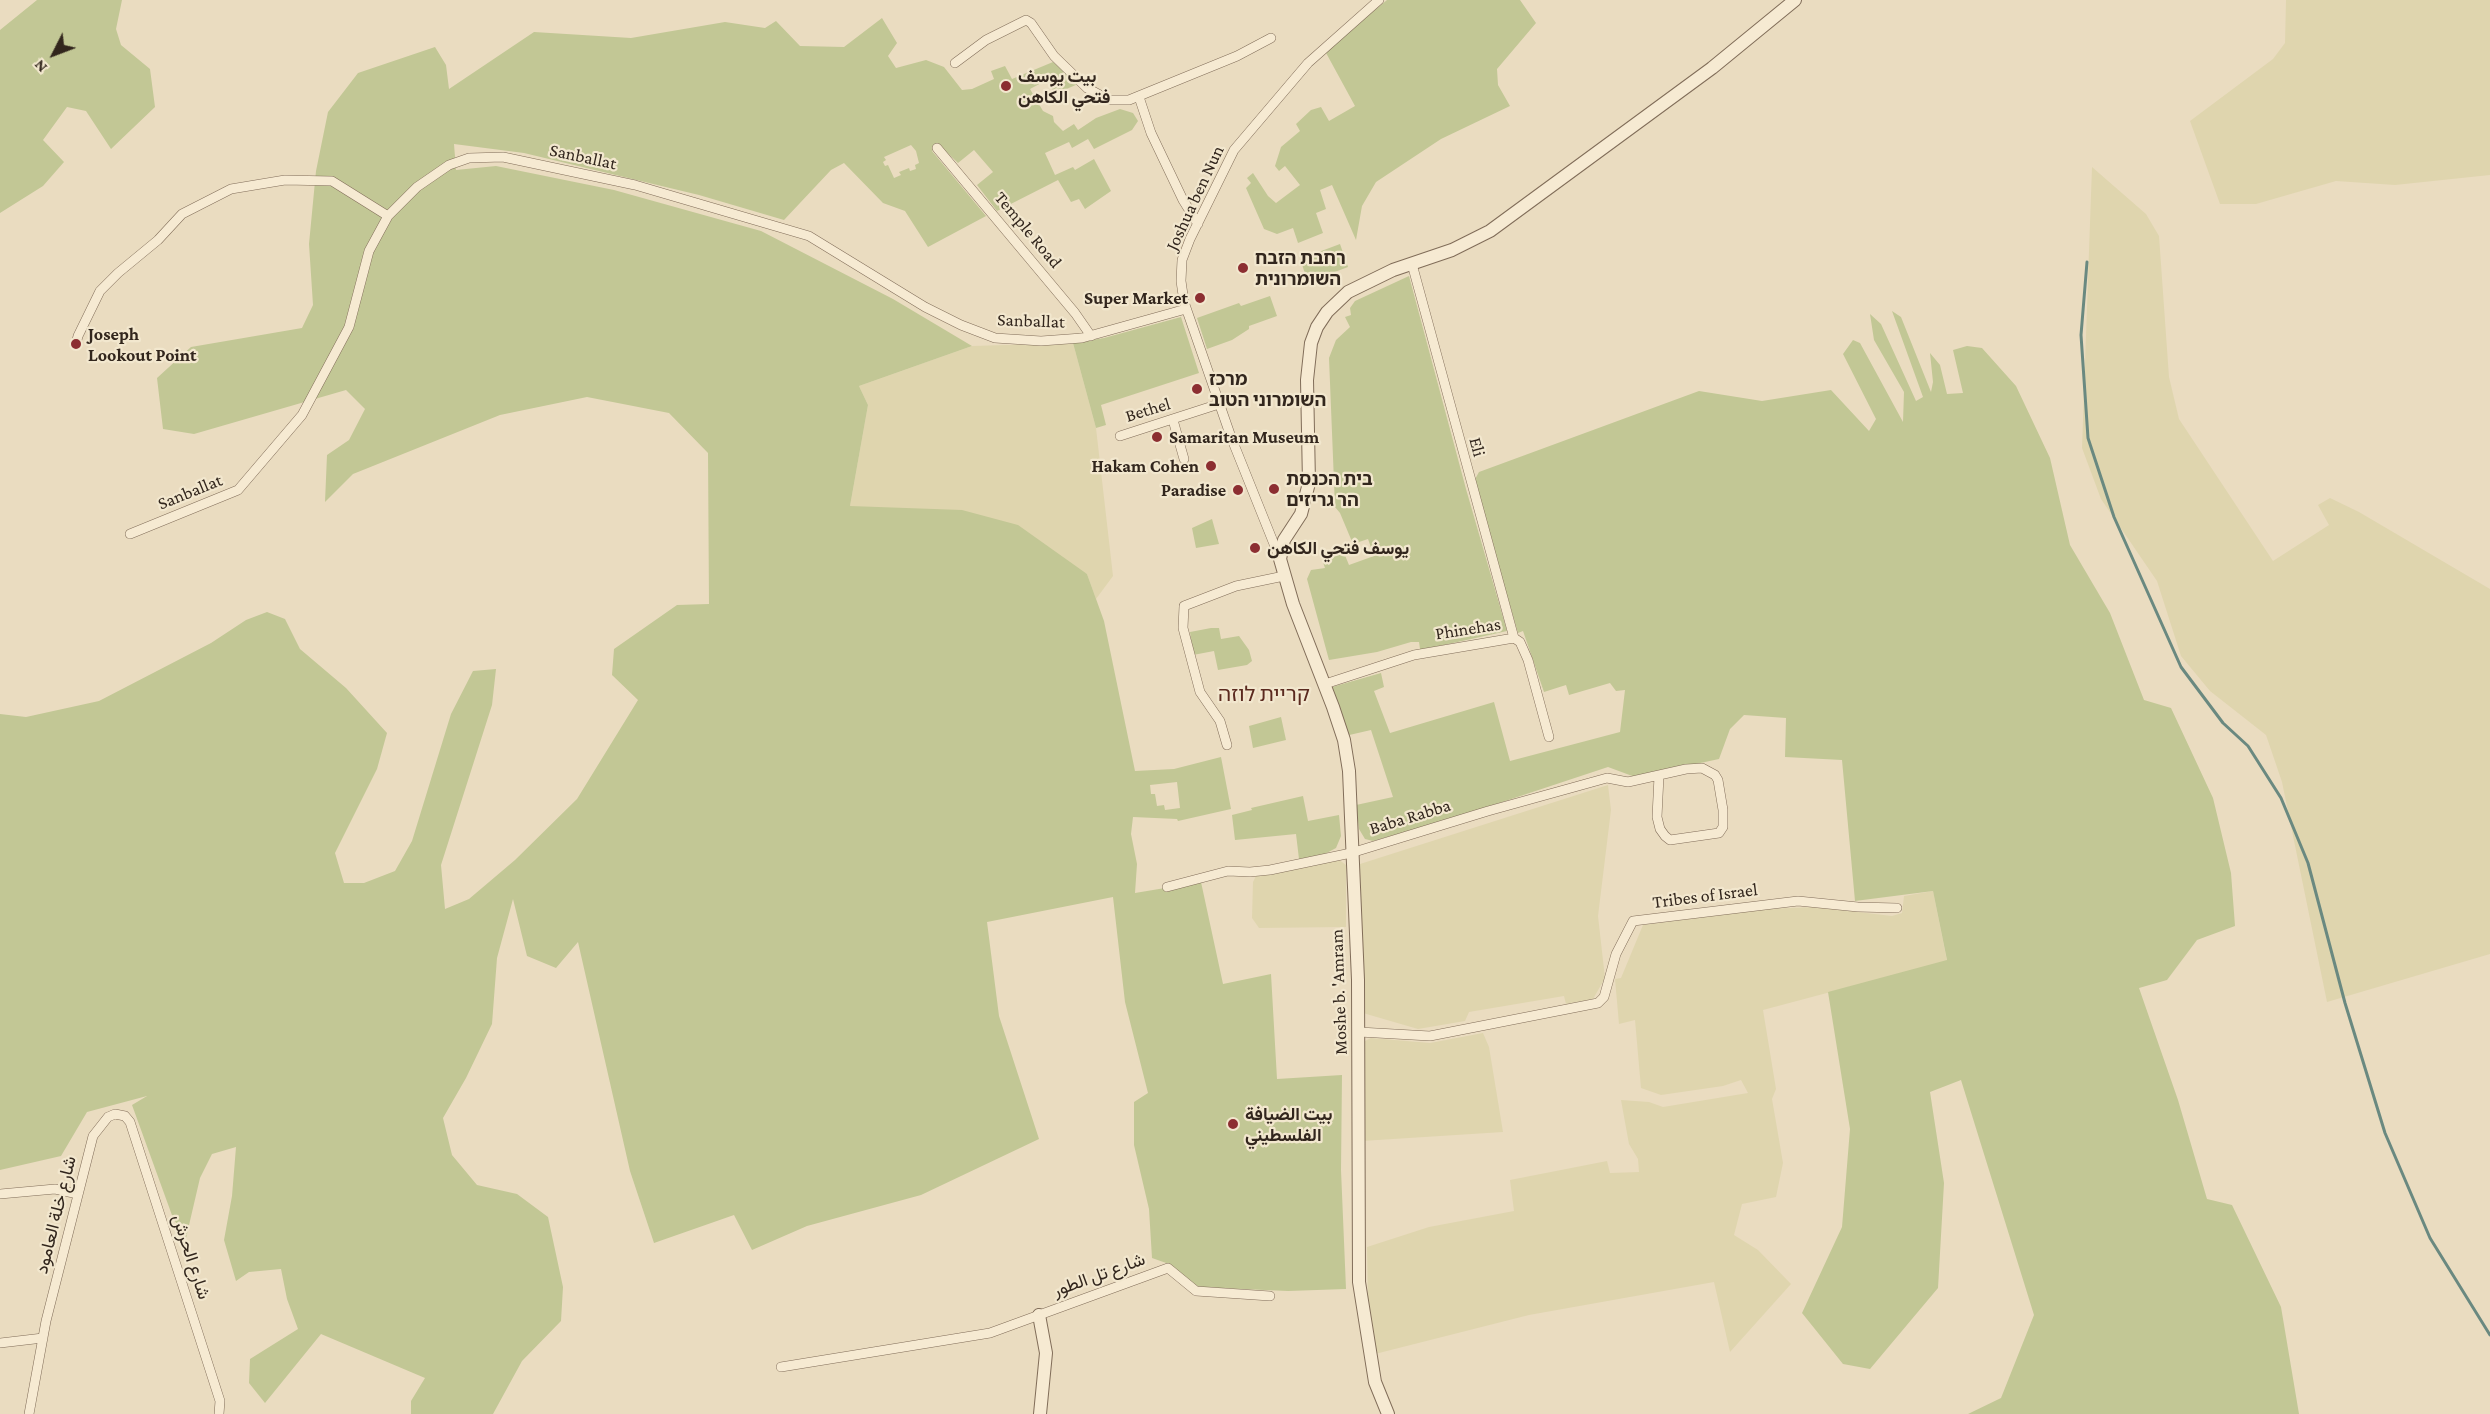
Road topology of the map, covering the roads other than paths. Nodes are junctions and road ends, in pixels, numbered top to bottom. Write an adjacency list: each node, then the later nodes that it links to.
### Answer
1 (1379, 0): 8 (street, Joshua ben Nun)
2 (1795, 0): 9 (street)
3 (1271, 39): 5 (street)
4 (956, 63): 5 (street)
5 (1139, 97): 8 (street)
6 (937, 148): 11 (street, Temple Road)
7 (388, 216): 11 (street, Sanballat); 12 (street); 17 (street, Sanballat)
8 (1198, 224): 10 (street, Joshua ben Nun)
9 (1412, 264): 18 (street); 20 (street, Eli)
10 (1186, 309): 11 (street, Sanballat); 13 (street, Joshua ben Nun)
11 (1091, 336)
12 (76, 344)
13 (1219, 404): 14 (street, Bethel); 18 (street, Joshua ben Nun)
14 (1173, 420): 15 (street, Bethel); 16 (street)
15 (1120, 436)
16 (1184, 459)
17 (130, 534)
18 (1280, 559): 19 (street, Moshe b. 'Amram)
19 (1284, 576): 21 (street, Moshe b. 'Amram); 23 (street)
20 (1514, 638): 21 (street, Phinehas); 22 (street, Phinehas)
21 (1325, 684): 25 (street, Moshe b. 'Amram)
22 (1549, 737)
23 (1227, 745)
24 (1659, 776): 24 (street, Baba Rabba); 25 (street, Baba Rabba)
25 (1351, 852): 26 (street, Baba Rabba); 28 (street, Moshe b. 'Amram)
26 (1167, 887)
27 (1897, 908): 28 (street, Tribes of Israel)
28 (1359, 1032): 40 (street, Moshe b. 'Amram)
29 (120, 1114): 31 (street, شارع خلة العامود); 38 (street, شارع الحرش)
30 (0, 1194): 31 (street)
31 (78, 1194): 34 (street, شارع خلة العامود)
32 (1270, 1296): 33 (street, شارع تل الطور)
33 (1039, 1315): 36 (street); 39 (street)
34 (43, 1338): 35 (street); 37 (street, شارع خلة العامود)
35 (0, 1343)
36 (781, 1367)
37 (29, 1414)
38 (219, 1414)
39 (1040, 1414)
40 (1388, 1414)

